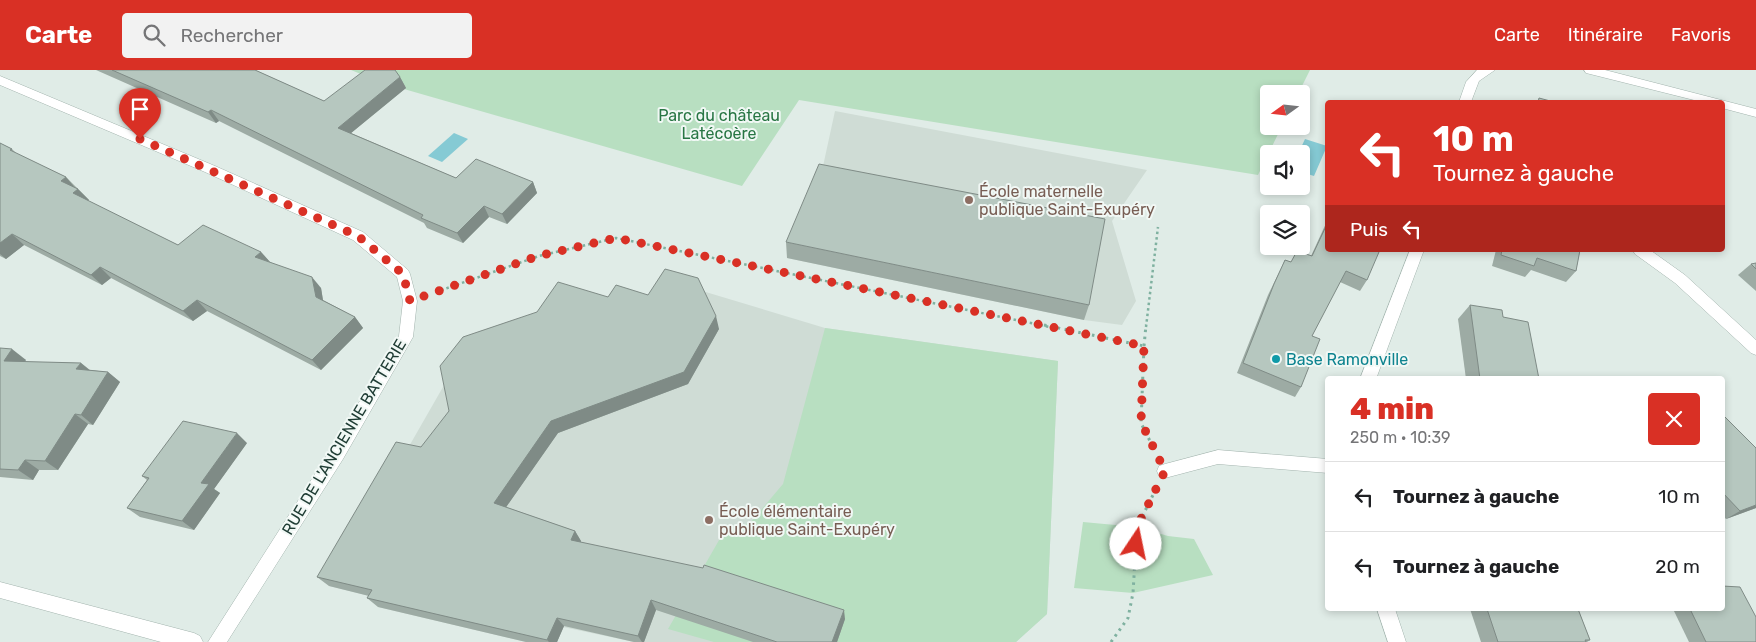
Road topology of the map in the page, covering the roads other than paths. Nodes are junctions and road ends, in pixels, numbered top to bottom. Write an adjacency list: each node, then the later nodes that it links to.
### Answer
1 (1489, 70): 4 (street)
2 (1590, 70): 5 (street)
3 (0, 80): 17 (street, RUE DE L'ANCIENNE BATTERIE)
4 (1466, 100)
5 (1708, 100)
6 (1725, 105): 7 (street)
7 (1756, 113)
8 (1416, 252): 11 (street)
9 (1643, 252): 10 (street)
10 (1756, 349)
11 (1369, 376)
12 (1325, 466): 13 (street)
13 (1165, 471)
14 (0, 590): 16 (street)
15 (1387, 611): 18 (street)
16 (194, 642)
17 (217, 642)
18 (1397, 642)

